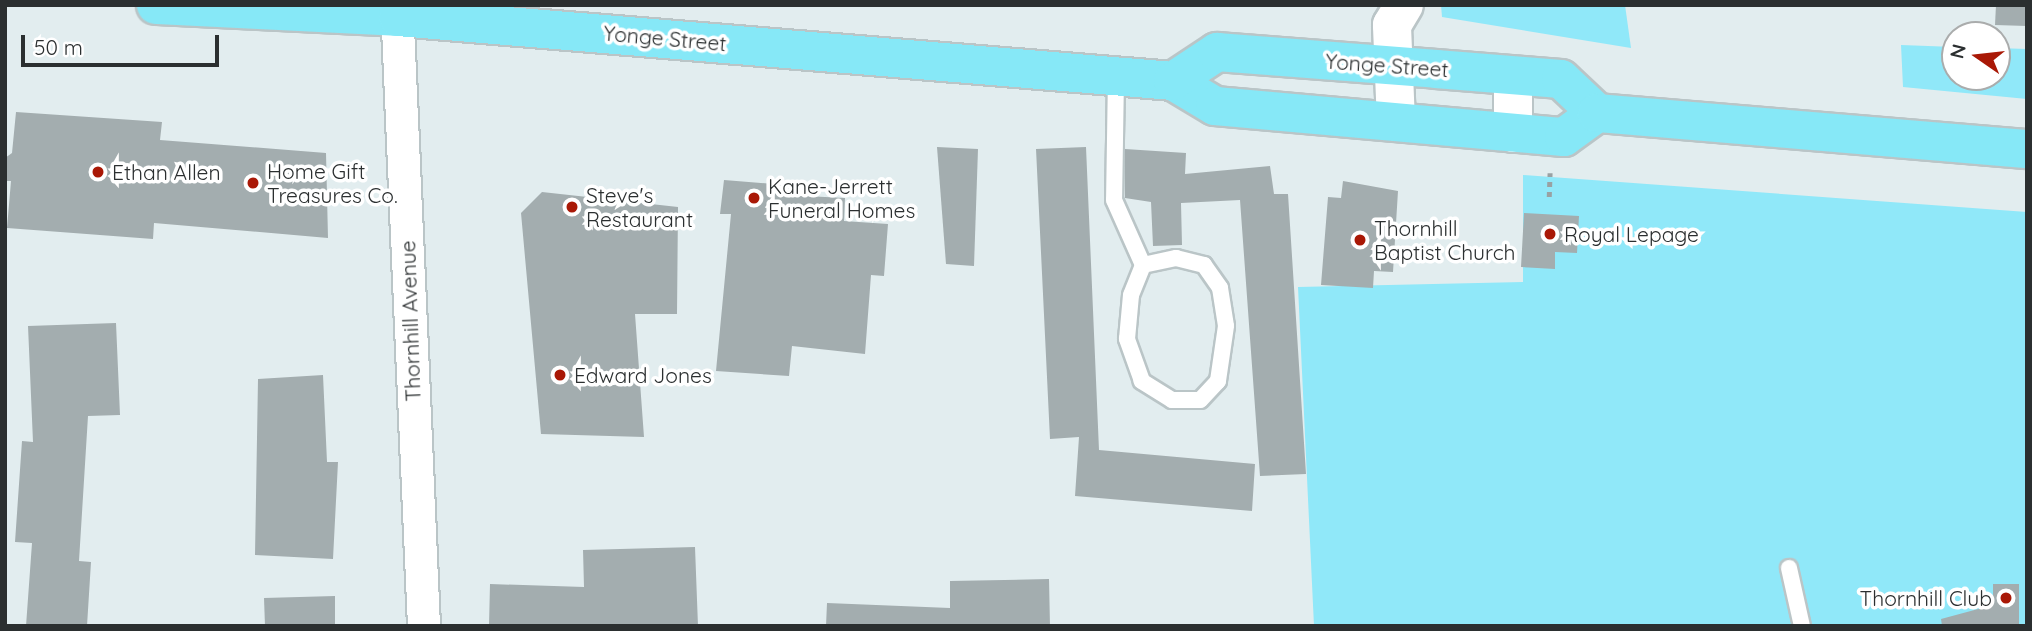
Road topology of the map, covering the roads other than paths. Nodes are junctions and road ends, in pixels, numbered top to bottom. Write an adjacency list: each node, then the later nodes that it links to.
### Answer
1 (156, 5): 2 (main road, Yonge Street)
2 (398, 11): 5 (main road, Yonge Street); 14 (street, Thornhill Avenue)
3 (1388, 12): 4 (street)
4 (1395, 66): 6 (main road, Yonge Street); 7 (main road, Yonge Street); 9 (street)
5 (1116, 76): 7 (main road, Yonge Street); 12 (lane)
6 (1513, 76): 8 (main road, Yonge Street); 10 (street)
7 (1173, 81): 9 (main road, Yonge Street)
8 (1597, 113): 10 (main road, Yonge Street); 11 (main road)
9 (1396, 122): 10 (main road, Yonge Street)
10 (1513, 133)
11 (2027, 149)
12 (1143, 265): 12 (lane)
13 (1789, 568): 15 (lane)
14 (424, 626)
15 (1802, 626)

